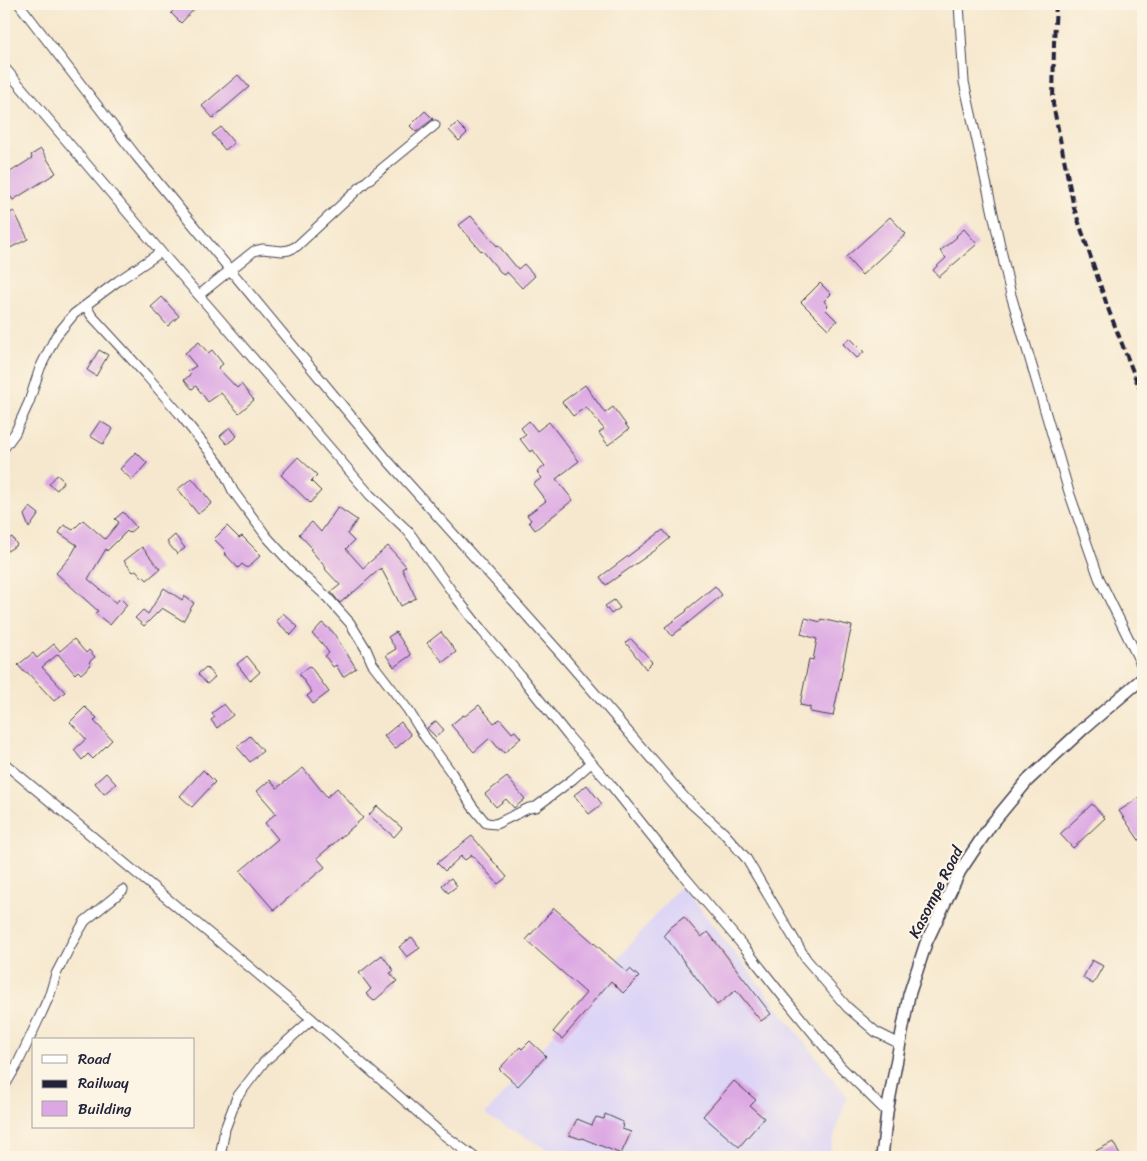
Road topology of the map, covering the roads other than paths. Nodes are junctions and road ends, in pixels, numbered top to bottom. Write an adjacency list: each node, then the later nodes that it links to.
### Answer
1 (19, 4): 6 (street)
2 (959, 4): 10 (street)
3 (4, 68): 5 (street)
4 (436, 125): 6 (street)
5 (161, 252): 7 (street); 8 (street)
6 (230, 270): 7 (street); 16 (street)
7 (199, 295): 13 (street)
8 (86, 305): 9 (street); 13 (street)
9 (4, 448)
10 (1143, 668)
11 (1143, 678): 16 (street, Kasompe Road)
12 (4, 763): 15 (street)
13 (591, 763): 18 (street)
14 (123, 890): 17 (street)
15 (312, 1020): 19 (street); 20 (street)
16 (900, 1044): 18 (street, Kasompe Road)
17 (4, 1087)
18 (887, 1112): 21 (street, Kasompe Road)
19 (220, 1157)
20 (474, 1157)
21 (882, 1157)

